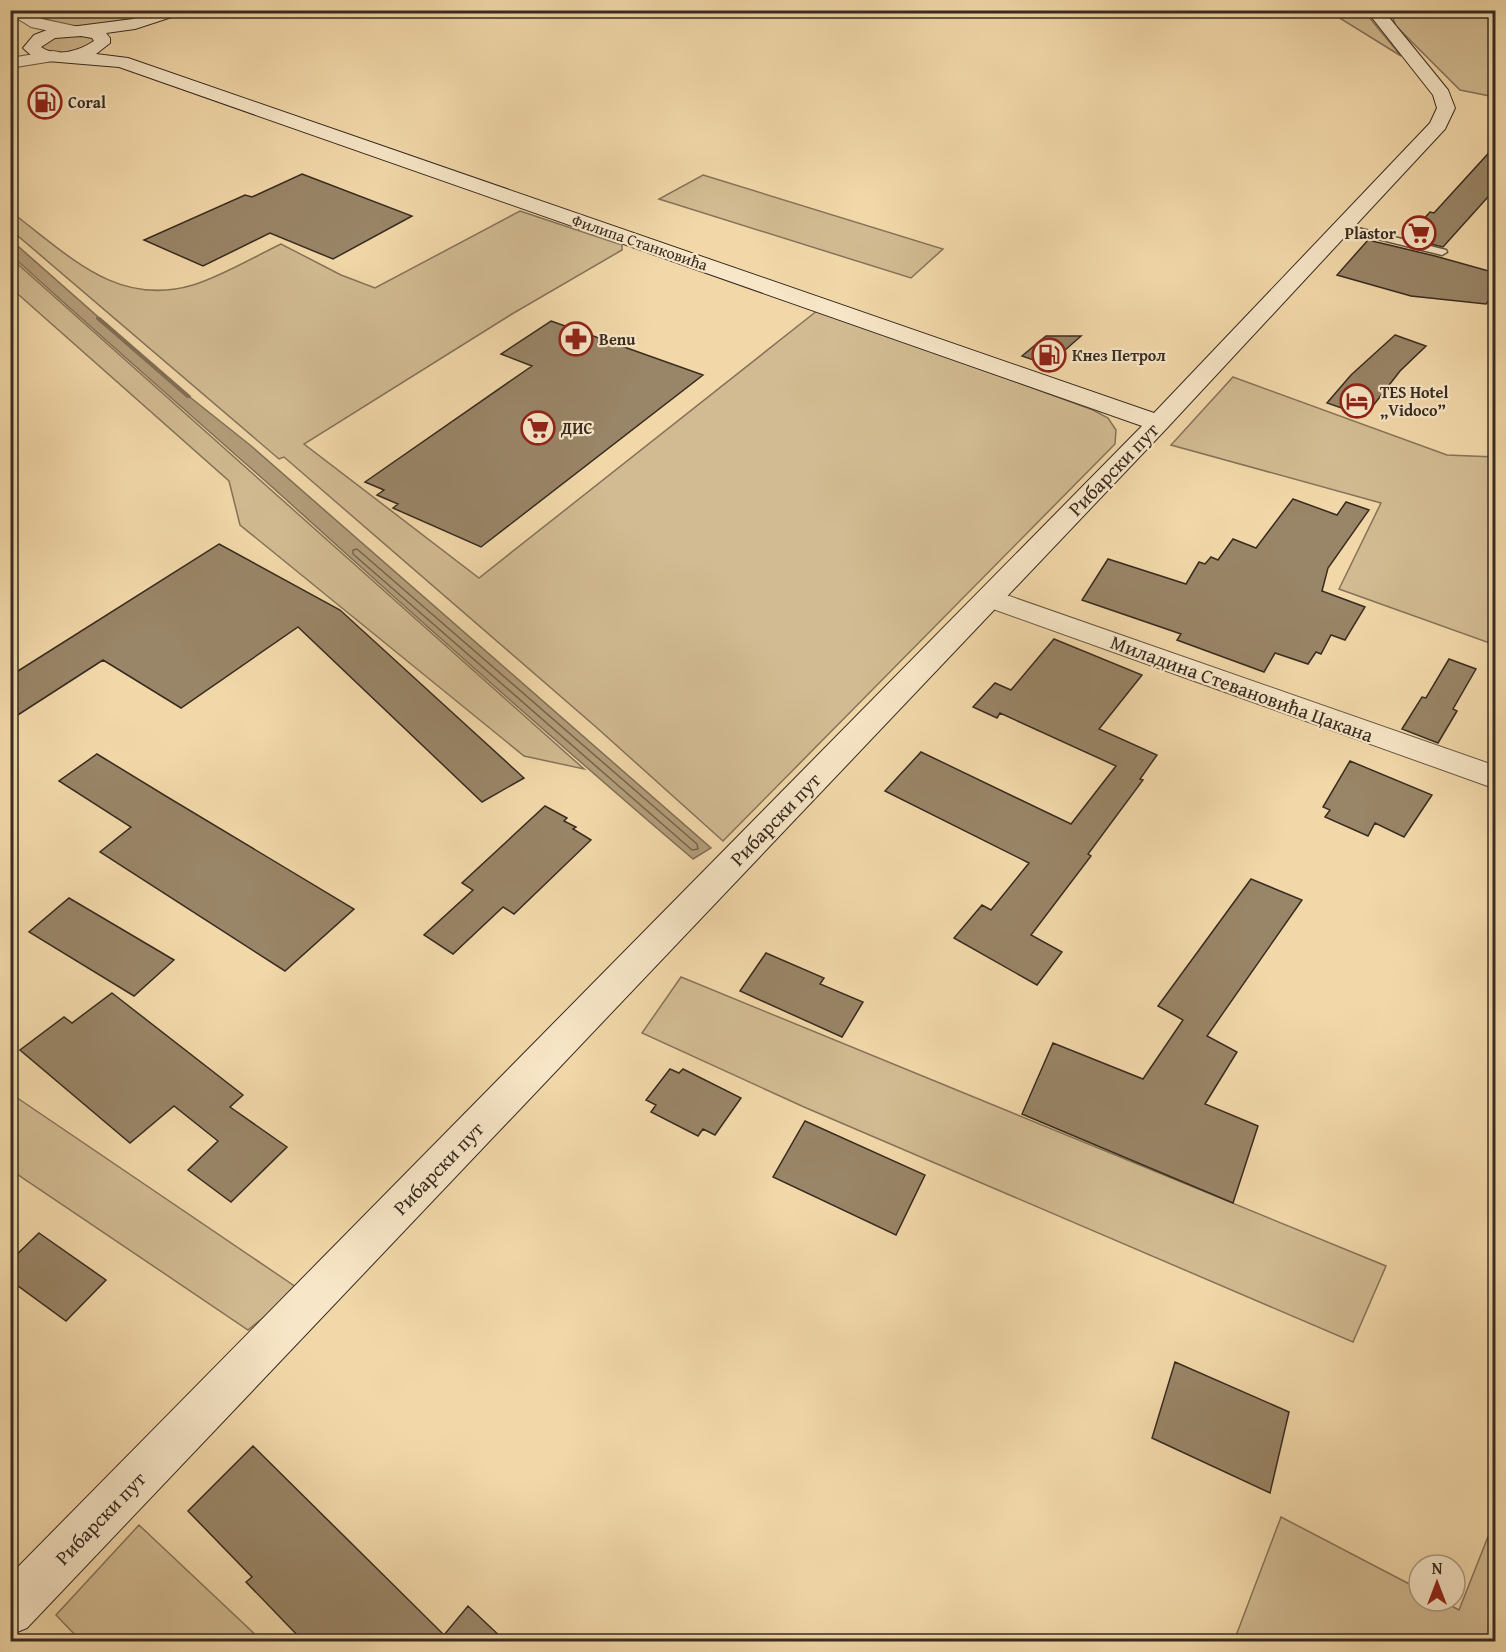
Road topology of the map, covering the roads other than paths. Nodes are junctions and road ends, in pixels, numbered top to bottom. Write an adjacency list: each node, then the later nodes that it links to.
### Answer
1 (16, 10): 4 (main road)
2 (178, 10): 5 (main road)
3 (1374, 10): 12 (main road, Рибарски пут)
4 (37, 23): 6 (main road); 8 (main road)
5 (135, 24): 6 (main road); 7 (main road)
6 (77, 31): 7 (main road); 8 (main road)
7 (102, 41): 9 (main road); 11 (main road, Филипа Станковића)
8 (34, 45): 9 (main road); 10 (main road)
9 (60, 56): 10 (main road); 11 (main road, Филипа Станковића)
10 (10, 62)
11 (122, 62): 14 (main road, Филипа Станковића)
12 (1342, 227): 13 (lane); 14 (main road, Рибарски пут)
13 (1442, 252)
14 (1158, 423): 15 (main road, Рибарски пут)
15 (989, 597): 16 (main road, Миладина Стевановића Цакана); 17 (main road, Рибарски пут)
16 (1496, 778)
17 (10, 1611)

